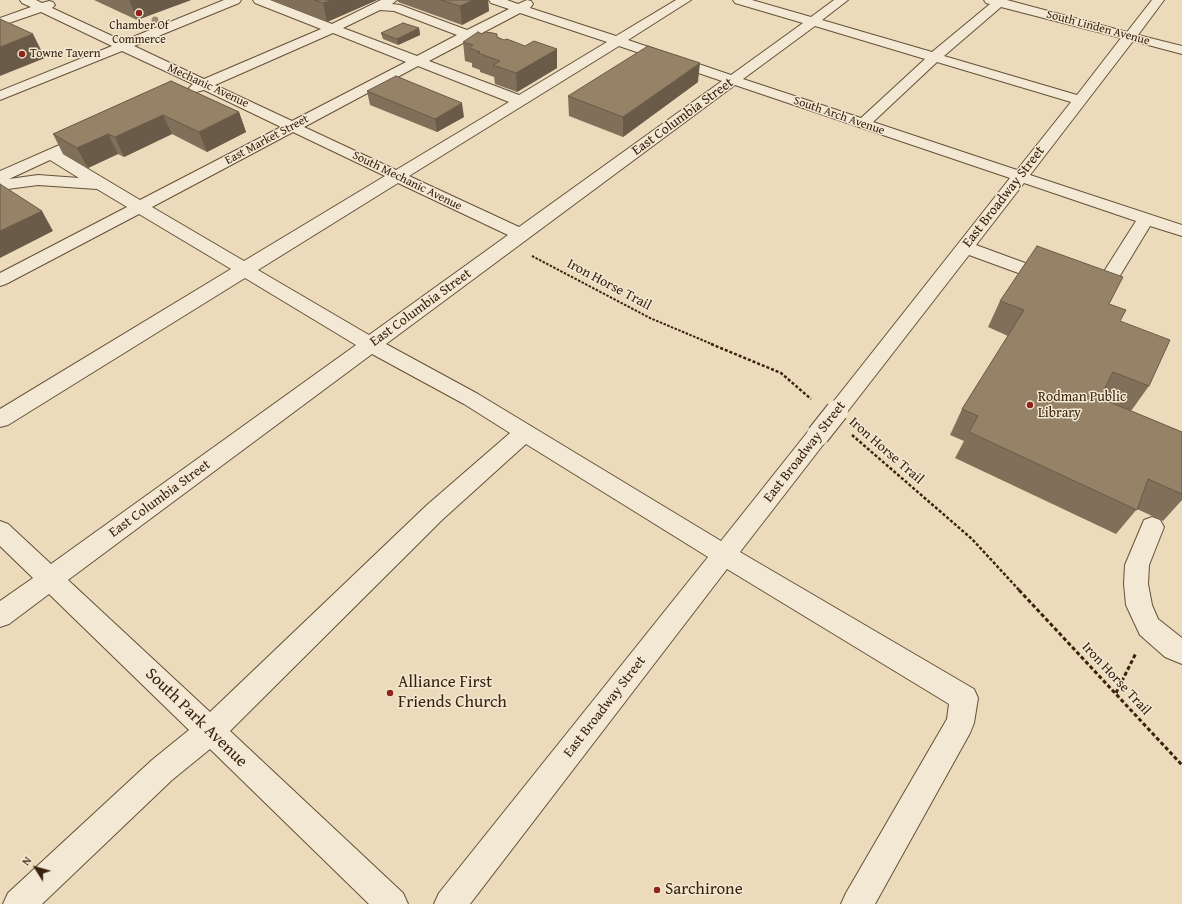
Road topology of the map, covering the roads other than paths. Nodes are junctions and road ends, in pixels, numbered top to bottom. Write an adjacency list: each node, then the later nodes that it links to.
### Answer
1 (26, 0): 14 (street, Mechanic Avenue)
2 (62, 0): 14 (street)
3 (235, 0): 22 (street)
4 (259, 0): 18 (street)
5 (391, 0): 13 (street)
6 (495, 0): 15 (street, South Arch Avenue)
7 (535, 0): 15 (street, East Market Street)
8 (685, 0): 21 (street)
9 (739, 0): 17 (street)
10 (842, 0): 17 (street, East Columbia Street)
11 (1158, 0): 20 (street, East Broadway Street)
12 (996, 1): 20 (street, South Linden Avenue); 24 (street)
13 (378, 6): 18 (street); 19 (street)
14 (42, 7): 16 (street); 22 (street, Mechanic Avenue)
15 (519, 8): 19 (street, East Market Street); 21 (street, South Arch Avenue)
16 (0, 22)
17 (813, 22): 24 (street); 26 (street, East Columbia Street)
18 (331, 29): 25 (street); 27 (street)
19 (468, 35): 25 (street, East Market Street)
20 (1130, 37): 23 (street, South Linden Avenue); 30 (street, East Broadway Street)
21 (618, 41): 26 (street, South Arch Avenue); 31 (street)
22 (123, 46): 27 (street, Mechanic Avenue); 29 (street)
23 (1182, 50)
24 (935, 57): 30 (street); 32 (street)
25 (419, 61): 31 (street); 33 (street, East Market Street)
26 (733, 80): 32 (street, South Arch Avenue); 44 (street, East Columbia Street)
27 (204, 84): 28 (street); 33 (street, Mechanic Avenue)
28 (185, 93)
29 (0, 96)
30 (1080, 100): 37 (street, East Broadway Street)
31 (520, 101): 36 (street)
32 (863, 124): 37 (street, South Arch Avenue)
33 (294, 126): 36 (street, South Mechanic Avenue); 41 (street, East Market Street)
34 (79, 141): 35 (street)
35 (51, 154): 38 (street); 40 (street)
36 (397, 176): 44 (street, South Mechanic Avenue); 46 (street)
37 (1020, 177): 42 (street, South Arch Avenue); 45 (street, East Broadway Street)
38 (0, 178)
39 (0, 185): 40 (street)
40 (105, 186): 41 (street)
41 (140, 206): 46 (street); 47 (street, East Market Street)
42 (1146, 219): 43 (street, South Arch Avenue); 45 (street)
43 (1182, 231)
44 (515, 239): 48 (street, East Columbia Street)
45 (966, 247): 53 (street, East Broadway Street, bridge)
46 (245, 269): 48 (street); 49 (street)
47 (0, 280)
48 (371, 345): 50 (street); 54 (street, East Columbia Street)
49 (0, 419)
50 (525, 432): 53 (street); 57 (street)
51 (1152, 527): 56 (street)
52 (0, 531): 54 (street, South Park Avenue)
53 (724, 555): 60 (street, East Broadway Street); 61 (street)
54 (50, 579): 55 (street, East Columbia Street); 57 (street, South Park Avenue)
55 (0, 616)
56 (1182, 652)
57 (210, 731): 58 (street); 59 (street, South Park Avenue)
58 (19, 904)
59 (392, 904)
60 (450, 904)
61 (858, 904)

